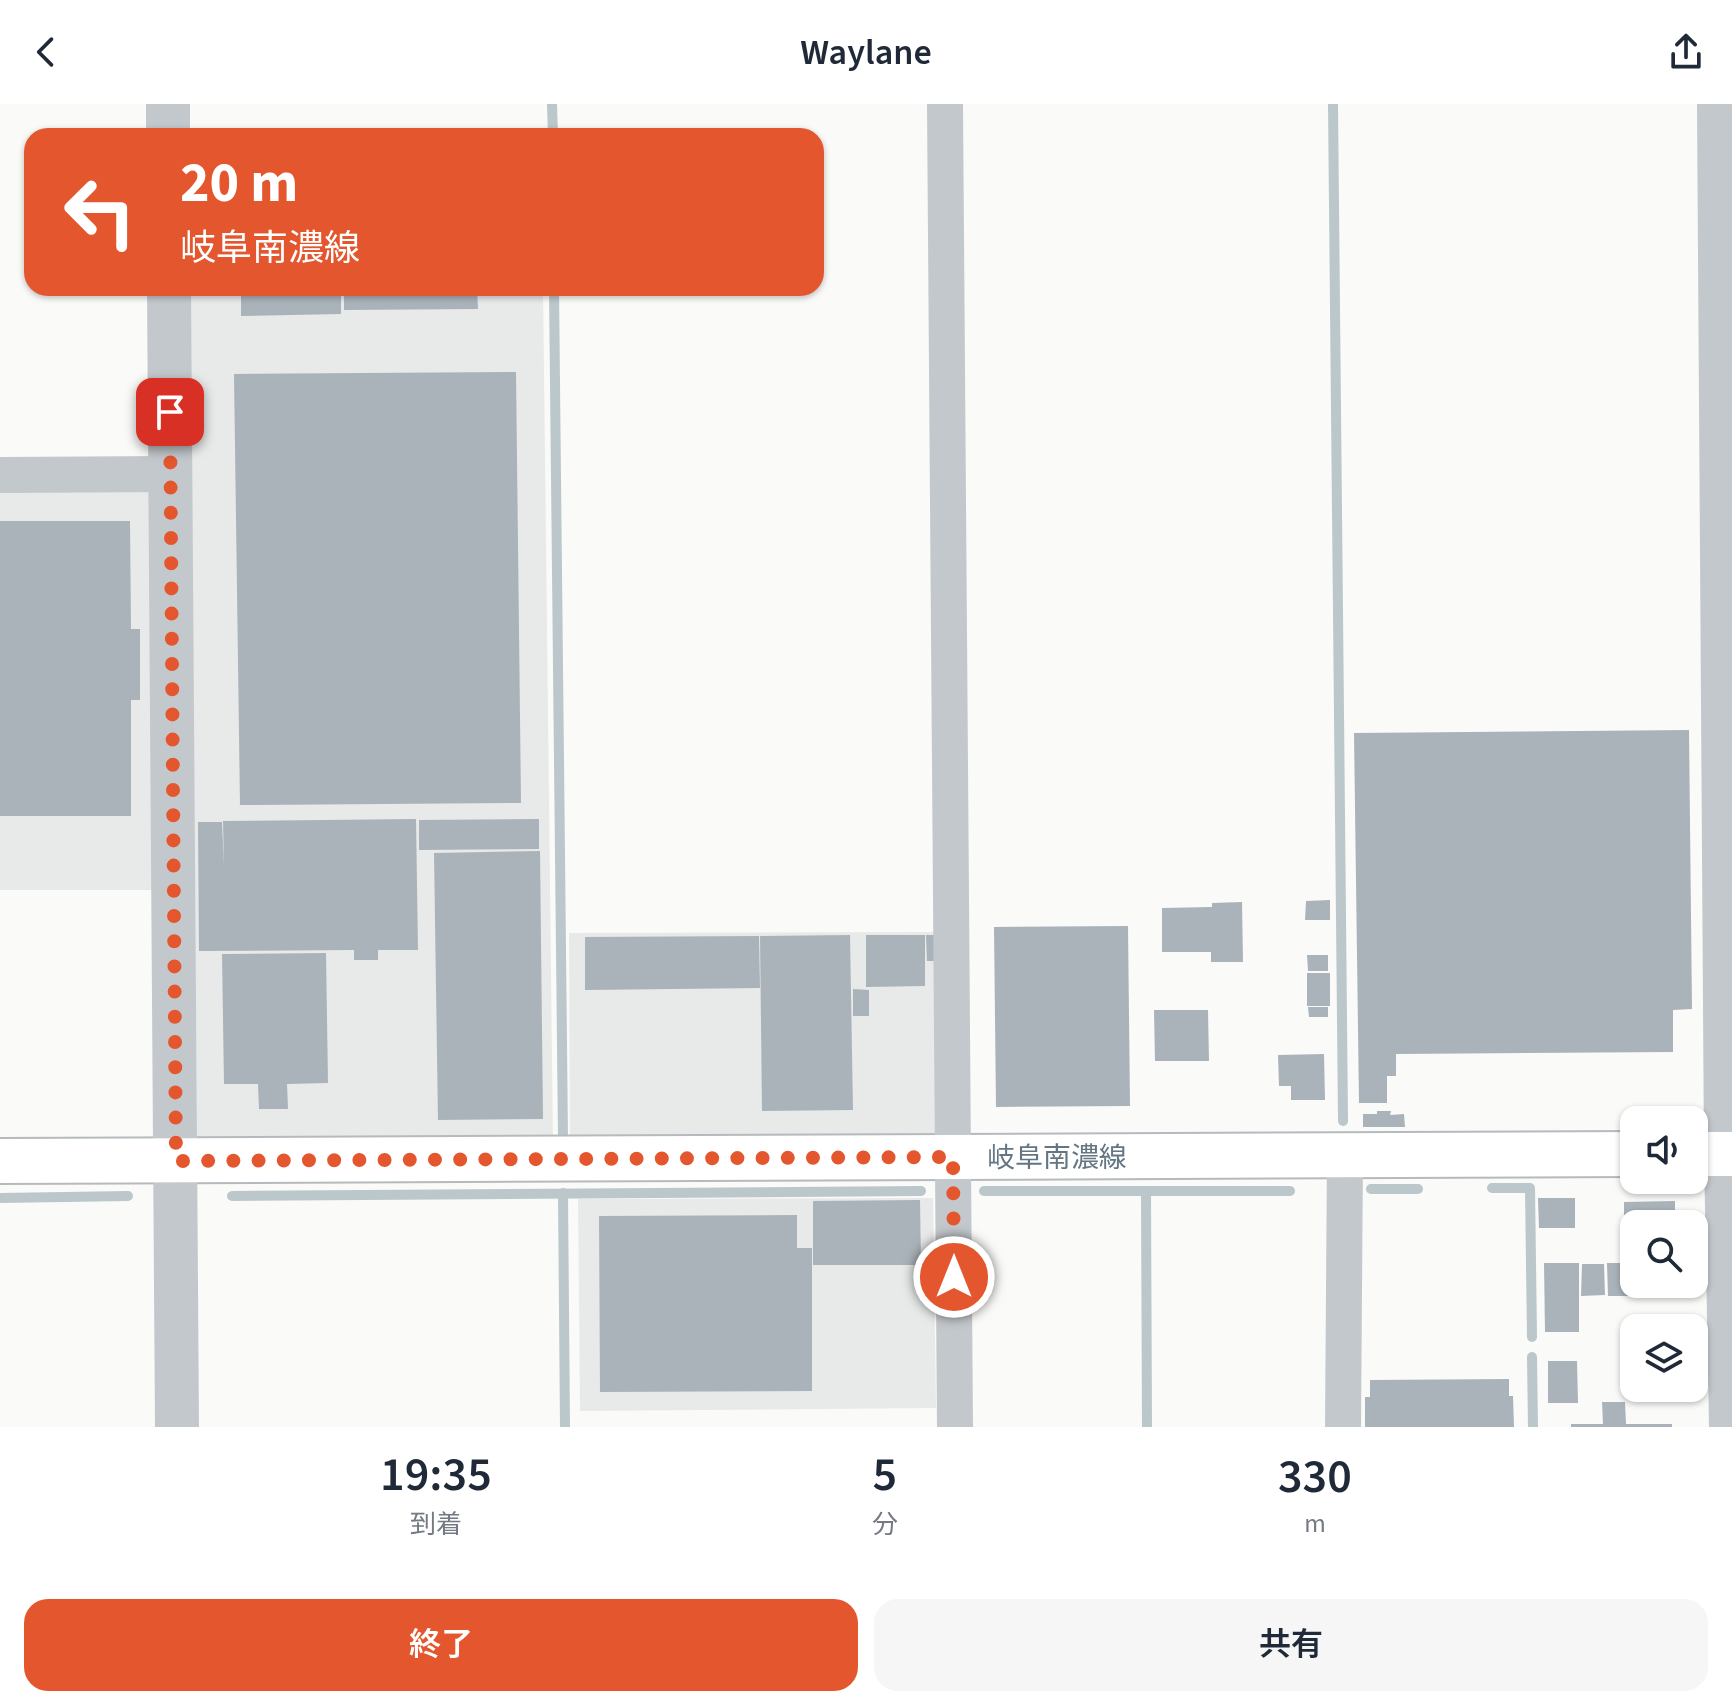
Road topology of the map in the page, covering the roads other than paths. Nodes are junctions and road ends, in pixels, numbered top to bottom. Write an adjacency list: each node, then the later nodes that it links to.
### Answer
1 (168, 104): 4 (street)
2 (945, 104): 11 (street)
3 (1719, 104): 9 (street)
4 (168, 128)
5 (169, 296): 6 (street)
6 (171, 474): 7 (street); 13 (street)
7 (0, 475)
8 (1620, 1154): 10 (main road, 岐阜南濃線)
9 (1717, 1154): 17 (street)
10 (1345, 1155): 11 (main road, 岐阜南濃線); 16 (street)
11 (953, 1157): 13 (main road, 岐阜南濃線); 15 (street)
12 (0, 1161): 13 (main road, 岐阜南濃線)
13 (176, 1161): 14 (street)
14 (177, 1427)
15 (955, 1427)
16 (1343, 1427)
17 (1731, 1427)

